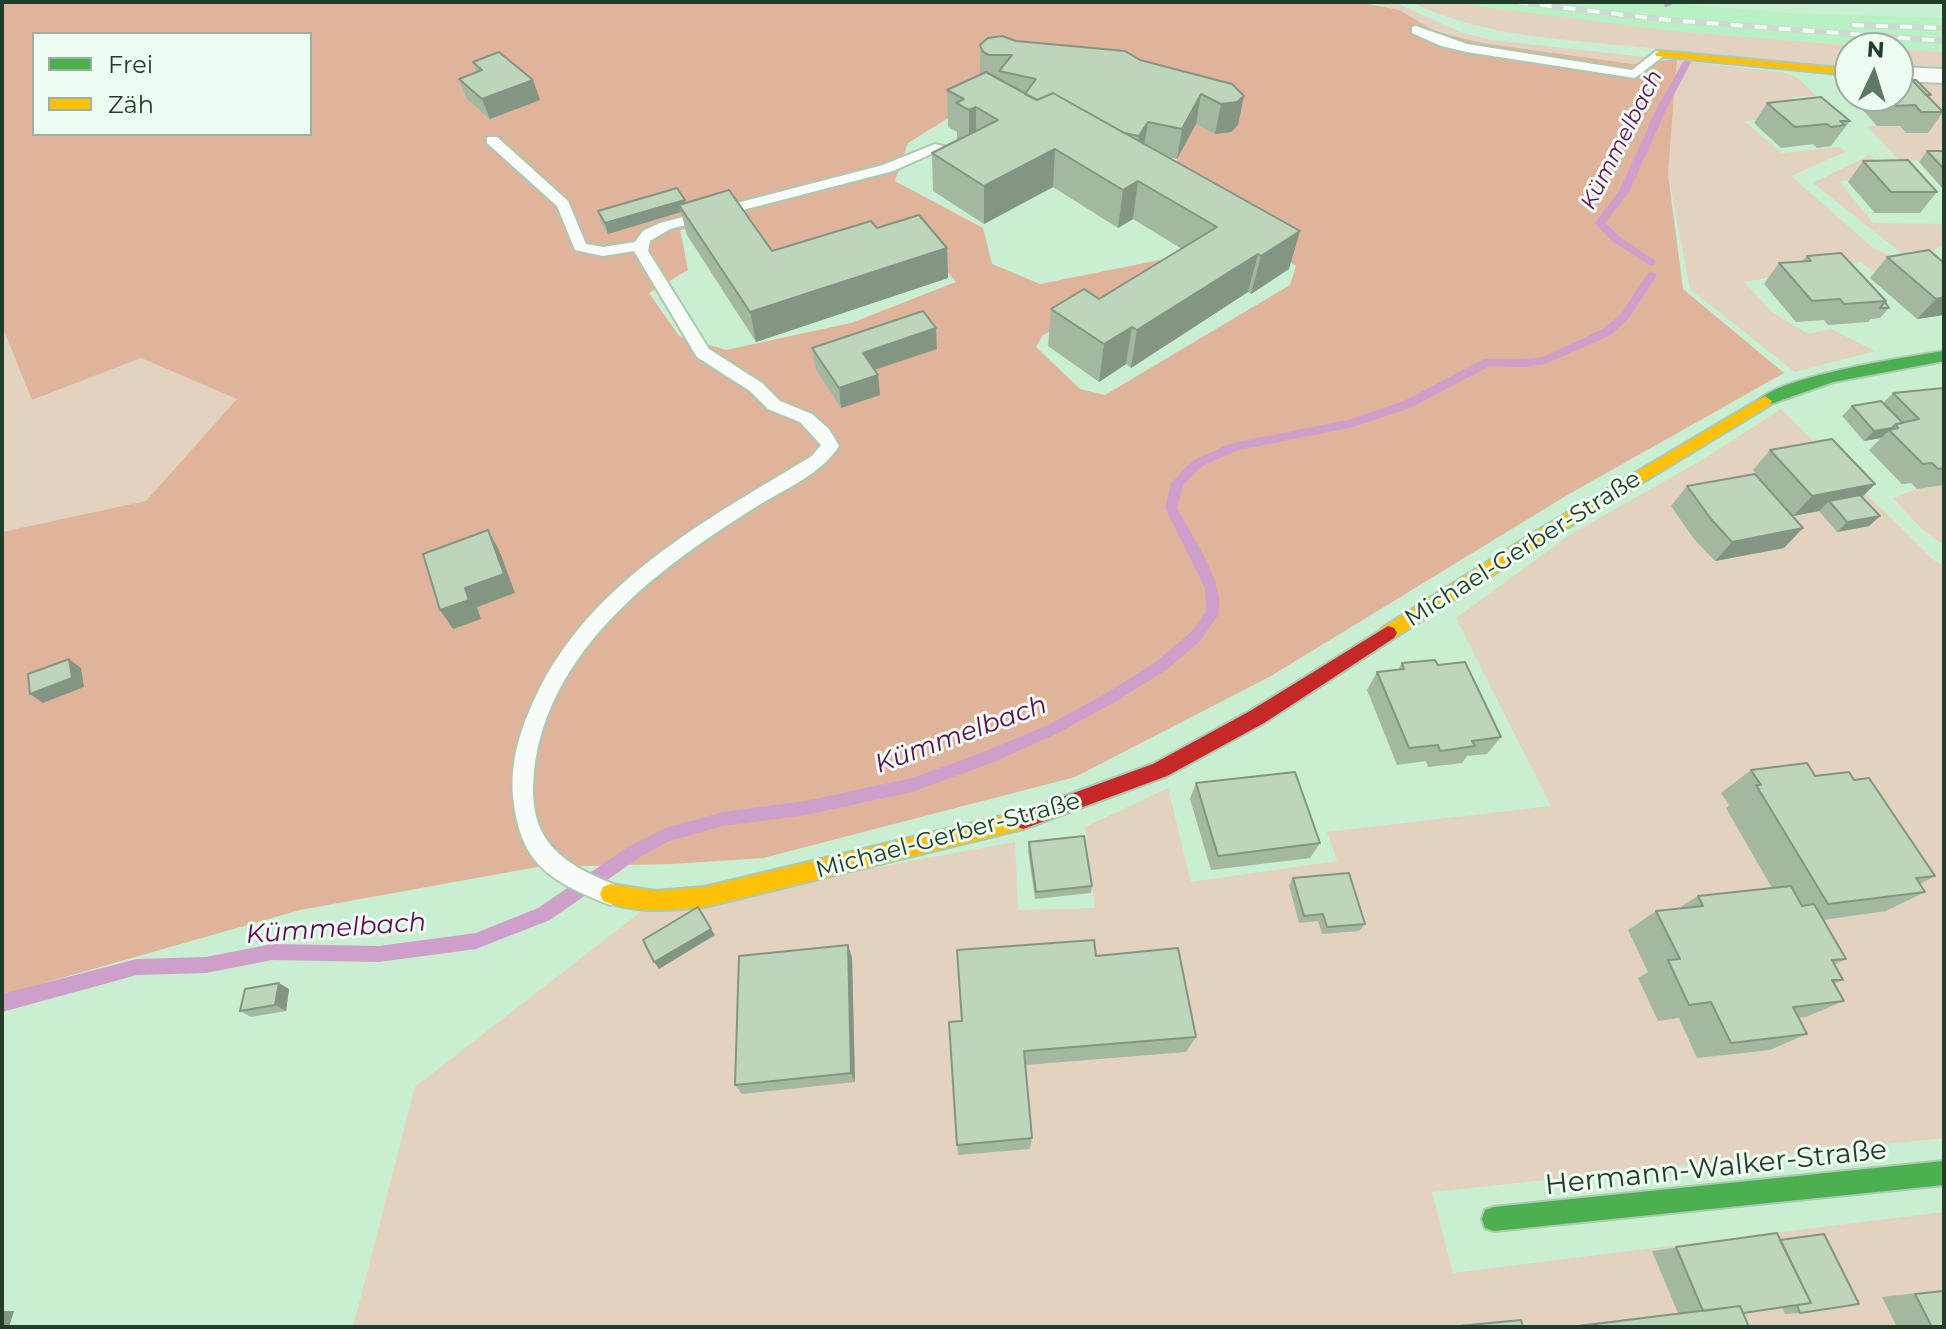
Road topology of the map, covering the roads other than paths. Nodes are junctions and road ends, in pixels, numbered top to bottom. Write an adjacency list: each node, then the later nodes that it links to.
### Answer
1 (1416, 30): 2 (lane)
2 (1660, 54): 3 (street)
3 (1834, 70)
4 (1914, 75): 5 (street)
5 (1944, 76)
6 (492, 140): 8 (lane)
7 (940, 147): 8 (lane)
8 (641, 245): 10 (lane, Michael-Gerber-Straße)
9 (1944, 356): 10 (street, Michael-Gerber-Straße)
10 (610, 894)
11 (1944, 1173): 12 (street, Hermann-Walker-Straße)
12 (1494, 1219)

